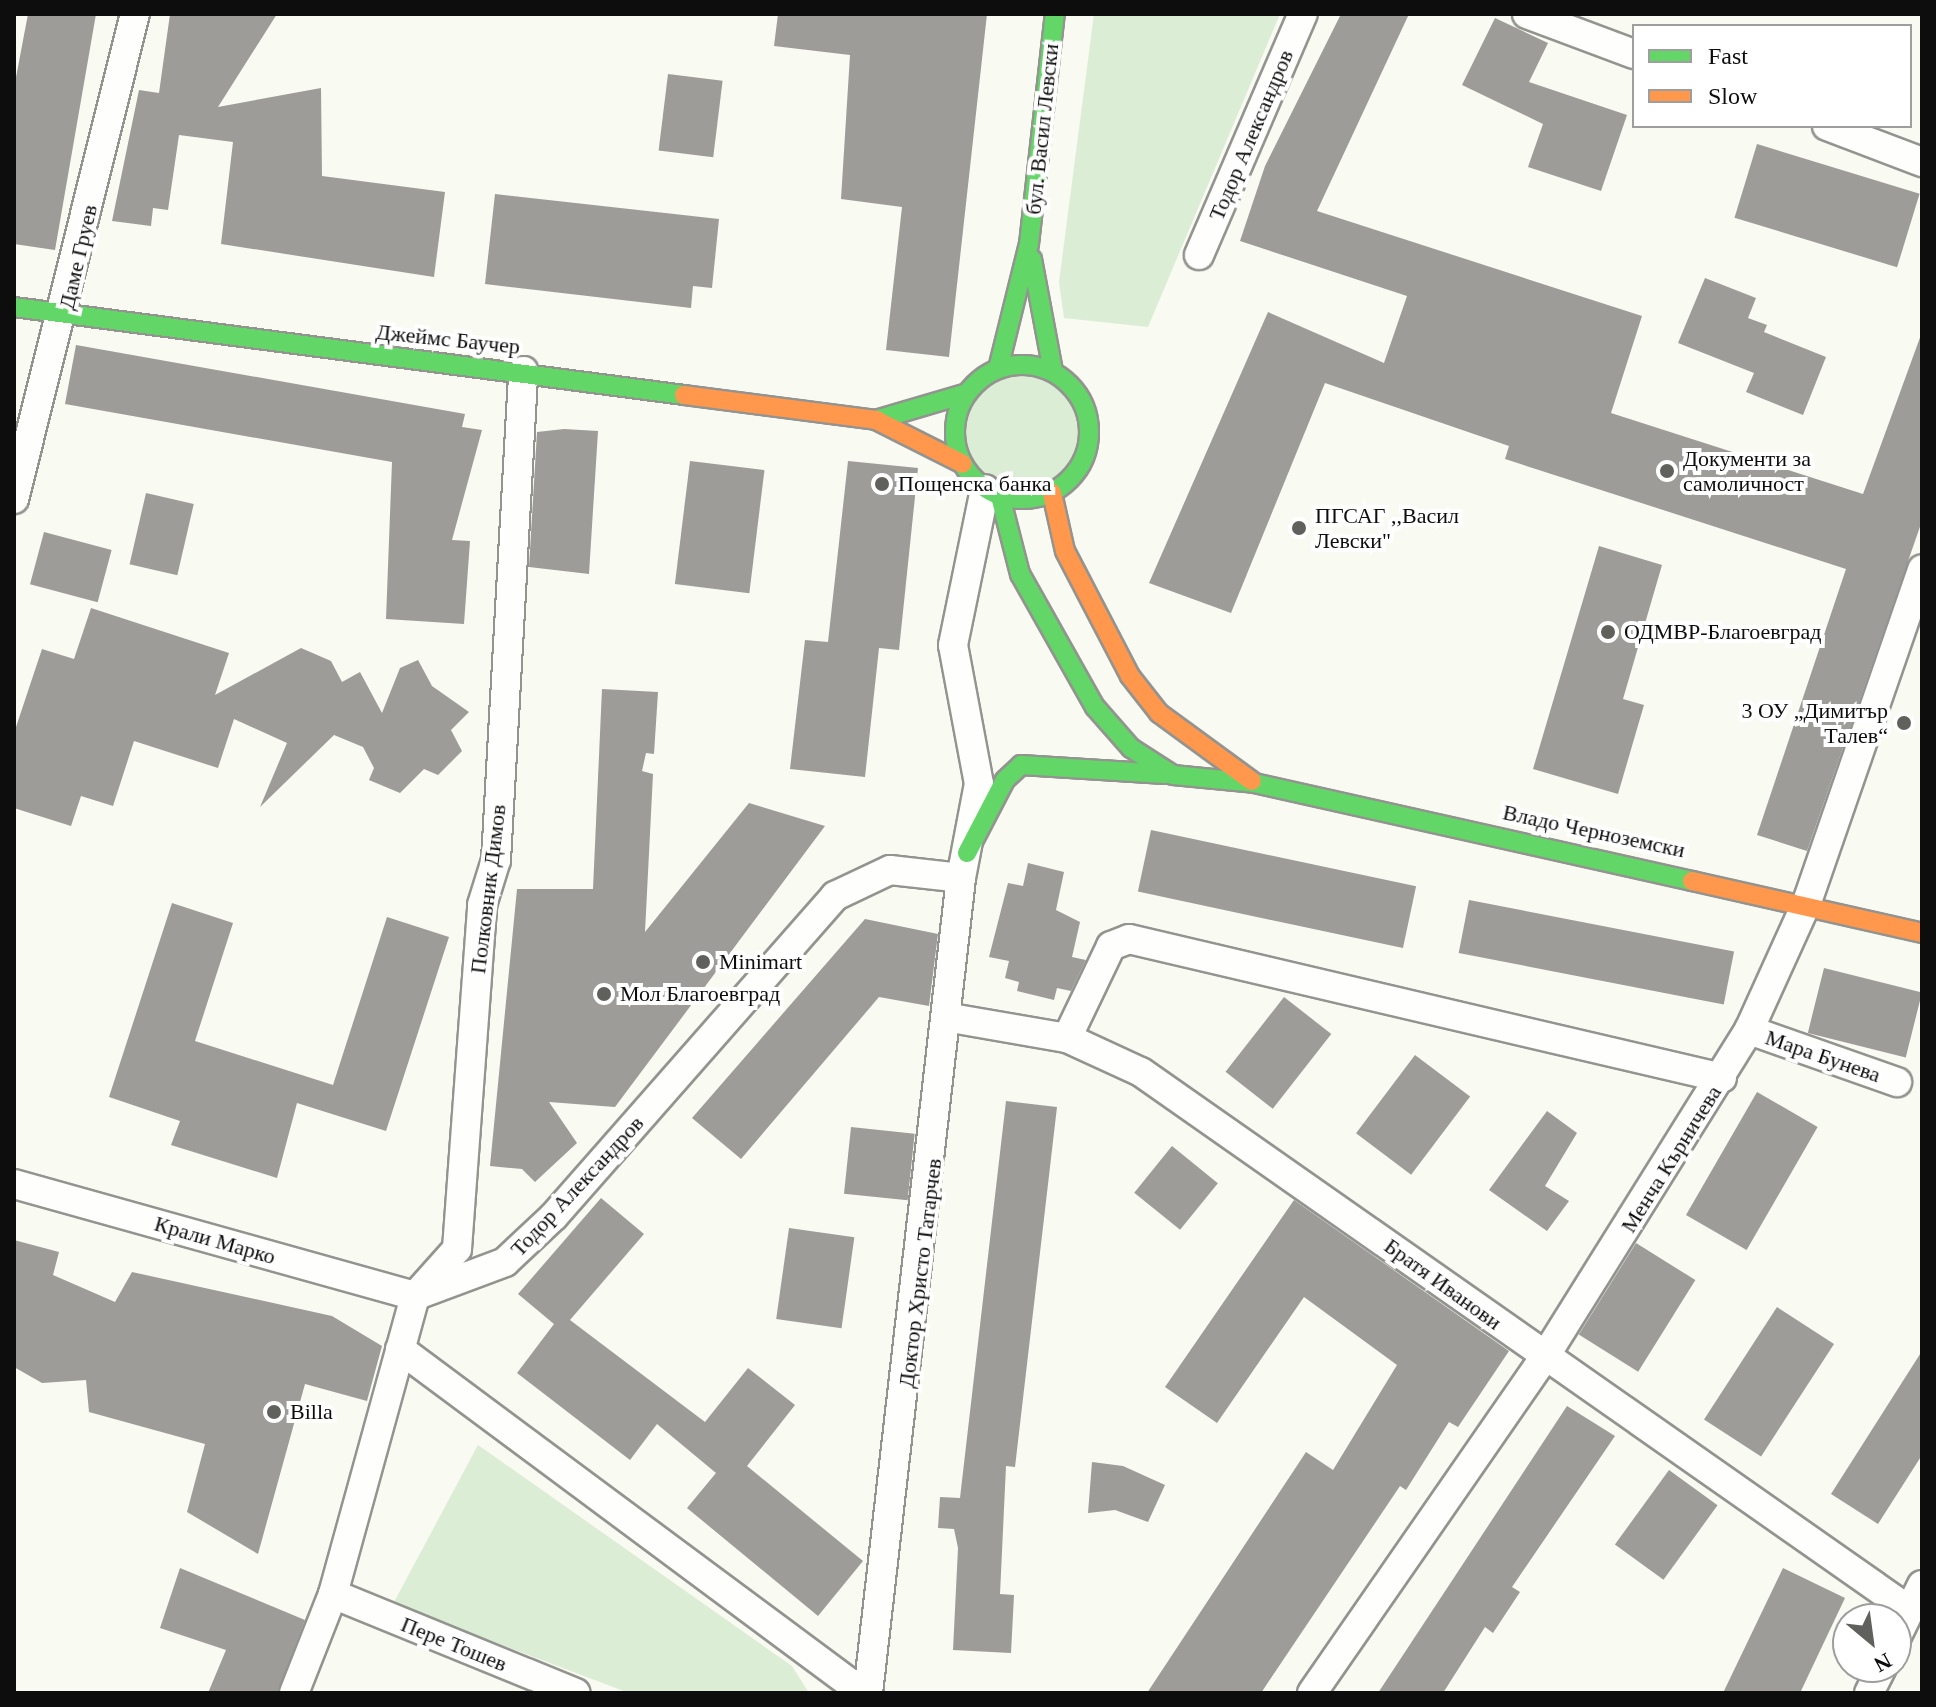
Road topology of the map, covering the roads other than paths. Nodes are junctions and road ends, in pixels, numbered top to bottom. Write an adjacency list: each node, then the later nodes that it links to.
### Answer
1 (135, 14): 11 (street, Даме Груев)
2 (1055, 14): 8 (street, бул. Васил Левски)
3 (1303, 14): 9 (street, Тодор Александров)
4 (1527, 14): 5 (street)
5 (1632, 53)
6 (1832, 128): 7 (street)
7 (1922, 162)
8 (1029, 244): 12 (street, бул. Васил Левски); 14 (street, бул. Васил Левски)
9 (1199, 255)
10 (14, 307): 11 (street, Джеймс Баучер)
11 (64, 316): 13 (street, Джеймс Баучер); 20 (street, Даме Груев)
12 (998, 369): 14 (street); 15 (street)
13 (523, 371): 16 (street, Джеймс Баучер); 33 (street, Полковник Димов)
14 (1053, 371): 19 (street)
15 (967, 393): 16 (street); 17 (street)
16 (876, 420): 17 (street)
17 (963, 464): 18 (street)
18 (992, 492): 19 (street); 22 (street); 24 (street)
19 (1052, 493): 23 (street)
20 (14, 499)
21 (1922, 569): 25 (street, Менча Кърничева)
22 (1173, 775): 23 (street, Владо Черноземски); 24 (street, Владо Черноземски)
23 (1254, 783): 25 (street, Владо Черноземски)
24 (964, 866): 27 (street, Доктор Христо Татарчев); 33 (street, Тодор Александров)
25 (1807, 902): 26 (street, Владо Черноземски); 28 (street, Менча Кърничева)
26 (1922, 933)
27 (951, 1018): 29 (street, Братя Иванови); 40 (street, Доктор Христо Татарчев)
28 (1749, 1030): 30 (street, Менча Кърничева); 31 (street, Мара Бунева)
29 (1067, 1038): 30 (street); 35 (street, Братя Иванови)
30 (1722, 1078): 35 (street, Менча Кърничева)
31 (1897, 1082)
32 (14, 1184): 33 (street, Крали Марко)
33 (415, 1296): 34 (street)
34 (400, 1349): 36 (street); 40 (street)
35 (1544, 1358): 37 (street, Братя Иванови); 41 (street, Менча Кърничева)
36 (333, 1594): 38 (street); 39 (street, Пере Тошев)
37 (1916, 1597)
38 (294, 1693)
39 (576, 1693)
40 (866, 1693)
41 (1312, 1693)

